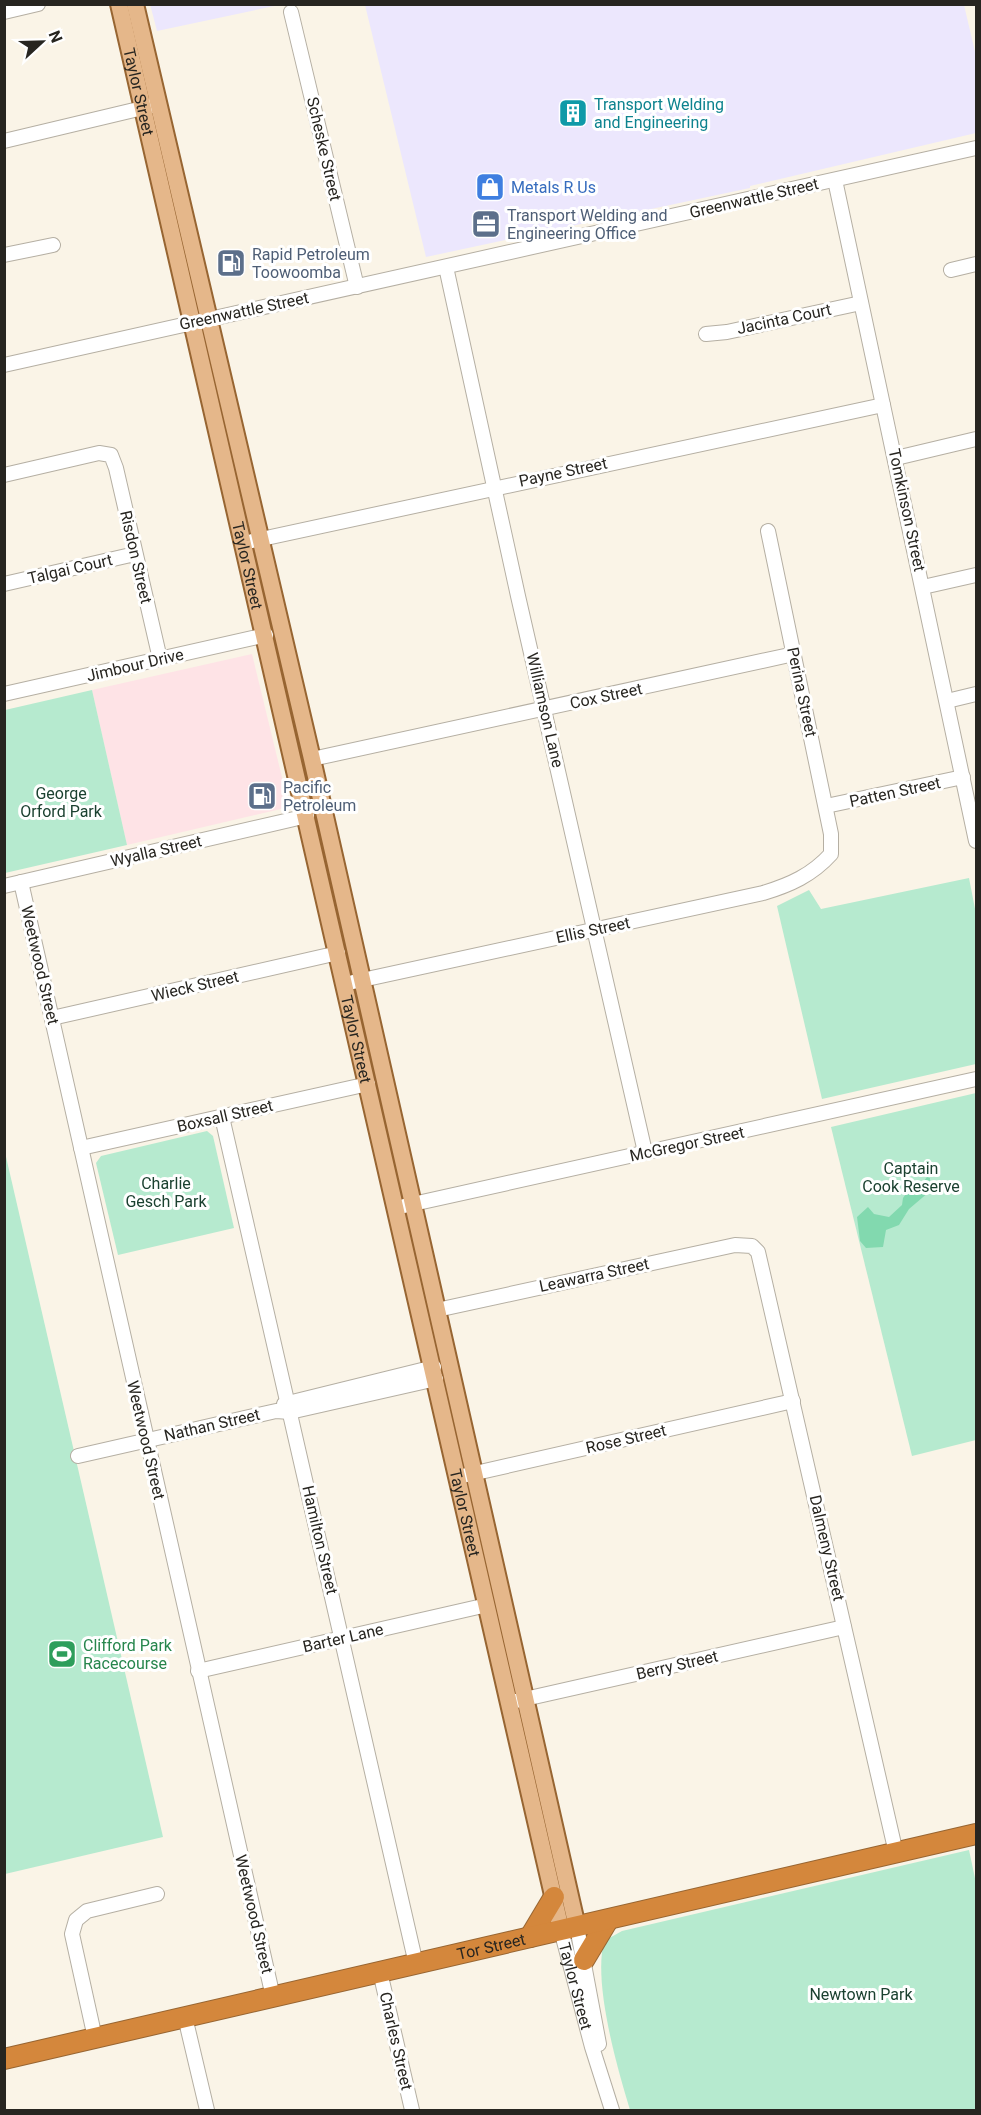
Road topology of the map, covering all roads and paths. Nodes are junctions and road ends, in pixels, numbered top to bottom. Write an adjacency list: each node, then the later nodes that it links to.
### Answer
1 (38, 4): 4 (street)
2 (119, 4): 6 (main road, Taylor Street)
3 (135, 4): 6 (main road, Taylor Street)
4 (4, 12)
5 (291, 12): 15 (street, Scheske Street)
6 (151, 106): 7 (street); 17 (main road, Taylor Street)
7 (4, 141)
8 (976, 148): 9 (street, Greenwattle Street)
9 (835, 180): 13 (street, Greenwattle Street); 16 (street, Tomkinson Street)
10 (52, 245): 11 (street)
11 (4, 255)
12 (976, 264): 14 (street)
13 (446, 267): 15 (street, Greenwattle Street); 24 (street, Williamson Lane)
14 (951, 270)
15 (357, 287): 17 (street, Greenwattle Street)
16 (861, 303): 18 (street, Jacinta Court); 20 (street, Tomkinson Street)
17 (202, 320): 19 (street, Greenwattle Street); 26 (main road, Taylor Street)
18 (706, 334)
19 (4, 366)
20 (883, 405): 22 (street, Tomkinson Street); 24 (street, Payne Street)
21 (976, 439): 22 (street)
22 (896, 458): 30 (street, Tomkinson Street)
23 (4, 475): 27 (street, Risdon Street)
24 (495, 487): 26 (street, Payne Street); 37 (street, Williamson Lane)
25 (768, 531): 32 (street, Perina Street)
26 (252, 541): 31 (main road, Taylor Street); 38 (main road, Taylor Street)
27 (135, 554): 29 (street, Talgai Court); 33 (street, Risdon Street)
28 (976, 575): 30 (street)
29 (4, 584)
30 (923, 587): 36 (street, Tomkinson Street)
31 (266, 635): 33 (street, Jimbour Drive); 41 (main road, Taylor Street)
32 (794, 654): 37 (street, Cox Street); 40 (street, Perina Street)
33 (160, 659): 34 (street, Jimbour Drive)
34 (4, 694)
35 (976, 694): 36 (street)
36 (947, 700): 39 (street, Tomkinson Street)
37 (545, 709): 38 (street, Cox Street); 47 (street, Williamson Lane)
38 (312, 759): 41 (main road); 49 (main road, Taylor Street)
39 (963, 777): 40 (street, Patten Street); 42 (street, Tomkinson Street)
40 (826, 806): 44 (street, Perina Street)
41 (307, 816): 45 (street, Wyalla Street); 48 (main road, Taylor Street)
42 (974, 816): 43 (street, Tomkinson Street)
43 (976, 841)
44 (831, 854): 47 (street, Ellis Street)
45 (21, 882): 46 (street, Wyalla Street); 50 (street, Weetwood Street)
46 (4, 886)
47 (595, 930): 49 (street, Ellis Street); 55 (street, Williamson Lane)
48 (339, 953): 49 (main road, Taylor Street); 50 (street, Wieck Street)
49 (353, 982): 52 (main road, Taylor Street); 56 (main road, Taylor Street)
50 (52, 1018): 54 (street, Weetwood Street)
51 (976, 1079): 55 (street, McGregor Street)
52 (368, 1084): 53 (street, Boxsall Street); 56 (main road, Taylor Street)
53 (222, 1117): 54 (street, Boxsall Street); 61 (street, Hamilton Street)
54 (81, 1148): 62 (street, Weetwood Street)
55 (645, 1152): 56 (street, McGregor Street)
56 (405, 1206): 58 (main road, Taylor Street); 59 (main road, Taylor Street)
57 (752, 1246): 58 (street, Leawarra Street); 60 (street, Dalmeny Street)
58 (437, 1310): 64 (main road, Taylor Street)
59 (435, 1373): 61 (street, Nathan Street); 64 (main road, Taylor Street)
60 (793, 1401): 64 (street, Rose Street); 66 (street, Dalmeny Street)
61 (289, 1407): 62 (street, Nathan Street); 67 (street, Hamilton Street)
62 (147, 1440): 63 (street, Nathan Street); 68 (street, Weetwood Street)
63 (78, 1456)
64 (466, 1475): 65 (main road, Taylor Street); 69 (main road, Taylor Street)
65 (487, 1605): 67 (street, Barter Lane); 69 (main road, Taylor Street)
66 (844, 1627): 69 (street, Berry Street); 71 (street, Dalmeny Street)
67 (342, 1638): 68 (street, Barter Lane); 78 (street, Hamilton Street)
68 (198, 1671): 80 (street, Weetwood Street)
69 (517, 1701): 73 (main road, Taylor Street); 75 (main road, Taylor Street)
70 (976, 1837): 71 (highway, Tor Street)
71 (896, 1853): 74 (highway, Tor Street)
72 (157, 1894): 82 (street)
73 (554, 1897): 75 (main road, Taylor Street); 76 (highway)
74 (608, 1920): 75 (highway, Tor Street); 77 (highway)
75 (569, 1929): 76 (highway, Tor Street); 77 (street, Taylor Street); 84 (street, Taylor Street)
76 (530, 1937): 78 (highway, Tor Street)
77 (584, 1960): 84 (street, Taylor Street)
78 (416, 1964): 79 (highway, Tor Street)
79 (380, 1972): 80 (highway, Tor Street); 86 (street, Charles Street)
80 (273, 1997): 81 (highway, Tor Street)
81 (185, 2017): 82 (highway, Tor Street); 85 (street)
82 (95, 2038): 83 (highway, Tor Street)
83 (4, 2059)
84 (602, 2073): 87 (street, Taylor Street)
85 (207, 2110)
86 (412, 2110)
87 (612, 2110)

